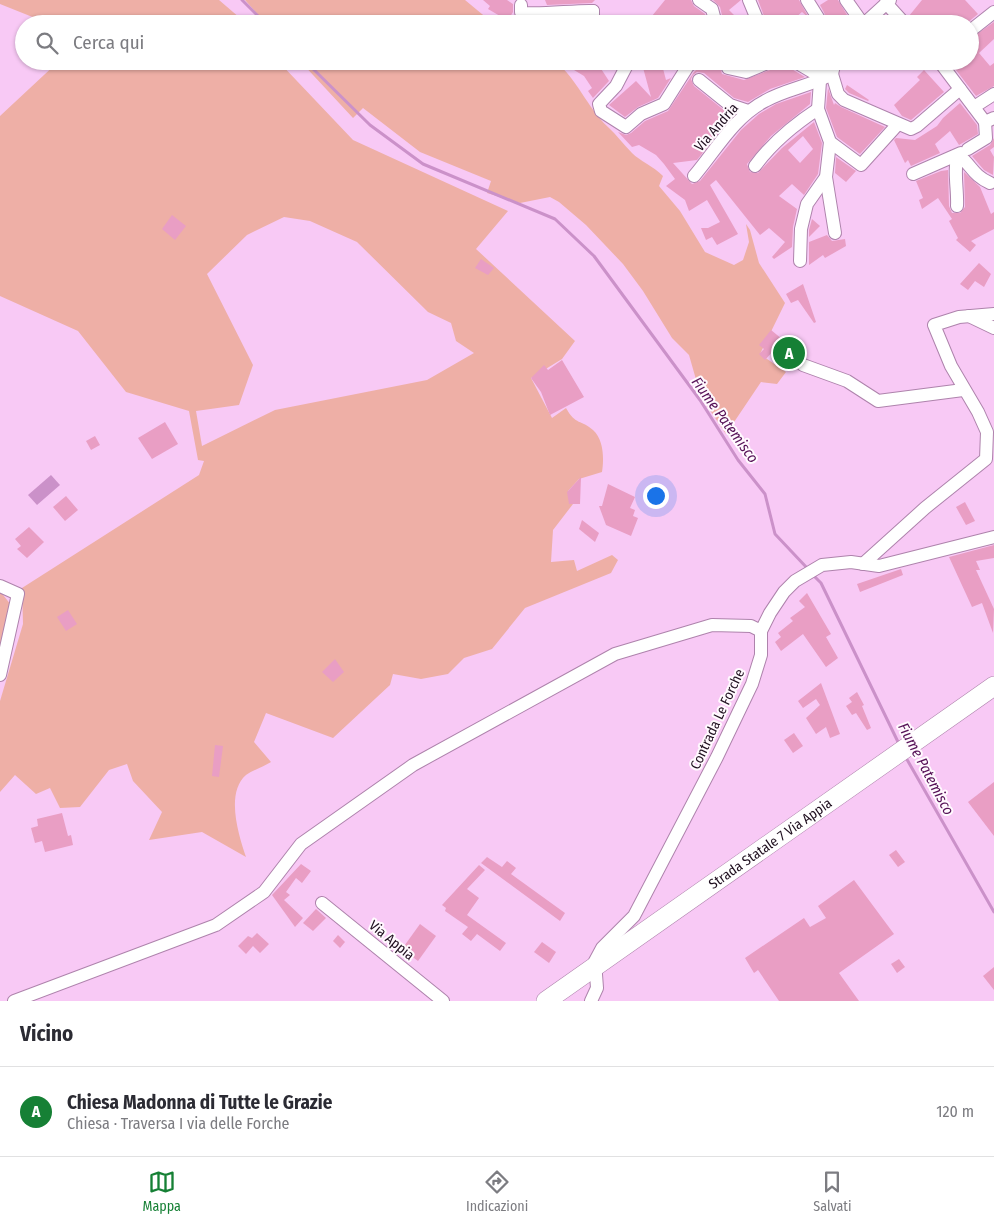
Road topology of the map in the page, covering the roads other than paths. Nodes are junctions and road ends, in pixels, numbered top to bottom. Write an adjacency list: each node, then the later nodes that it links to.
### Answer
1 (699, 0): 8 (street)
2 (749, 0): 10 (street)
3 (807, 0): 11 (street)
4 (846, 0): 12 (street)
5 (888, 1): 13 (street); 14 (street)
6 (520, 2): 7 (street)
7 (596, 5)
8 (714, 5)
9 (994, 12): 15 (street)
10 (755, 15)
11 (816, 15)
12 (857, 15)
13 (873, 15)
14 (898, 15)
15 (979, 24)
16 (624, 70): 17 (street)
17 (685, 70)
18 (737, 70): 19 (street)
19 (751, 70)
20 (809, 70): 21 (street)
21 (826, 70)
22 (831, 70): 26 (street, Via Andria)
23 (834, 70): 33 (street)
24 (946, 70): 27 (street)
25 (699, 80): 31 (street)
26 (820, 81): 30 (street); 31 (street, Via Andria)
27 (960, 89): 29 (street); 33 (street)
28 (994, 94): 29 (street)
29 (974, 106): 32 (street)
30 (818, 109): 34 (street); 36 (street)
31 (748, 111): 38 (street, Via Andria)
32 (989, 120): 35 (street)
33 (898, 124): 34 (street)
34 (830, 142): 39 (street)
35 (964, 152): 37 (street); 40 (street); 41 (street)
36 (756, 166)
37 (913, 174)
38 (694, 176)
39 (826, 177): 42 (street); 43 (street)
40 (990, 183)
41 (957, 206)
42 (835, 233)
43 (800, 261)
44 (994, 314): 45 (street)
45 (969, 316): 46 (street); 48 (street)
46 (994, 328)
47 (803, 364): 48 (street)
48 (963, 390): 50 (street)
49 (994, 536): 50 (street, Contrada Le Forche)
50 (863, 564): 52 (street, Contrada Le Forche)
51 (0, 586): 53 (street)
52 (761, 631): 56 (street, Contrada Le Forche); 57 (street)
53 (0, 675)
54 (994, 686): 56 (main road, Strada Statale 7 Via Appia)
55 (322, 903): 58 (street, Via Appia)
56 (594, 967): 59 (main road, Strada Statale 7 Via Appia); 60 (street)
57 (14, 1001)
58 (444, 1001)
59 (546, 1001)
60 (591, 1001)

